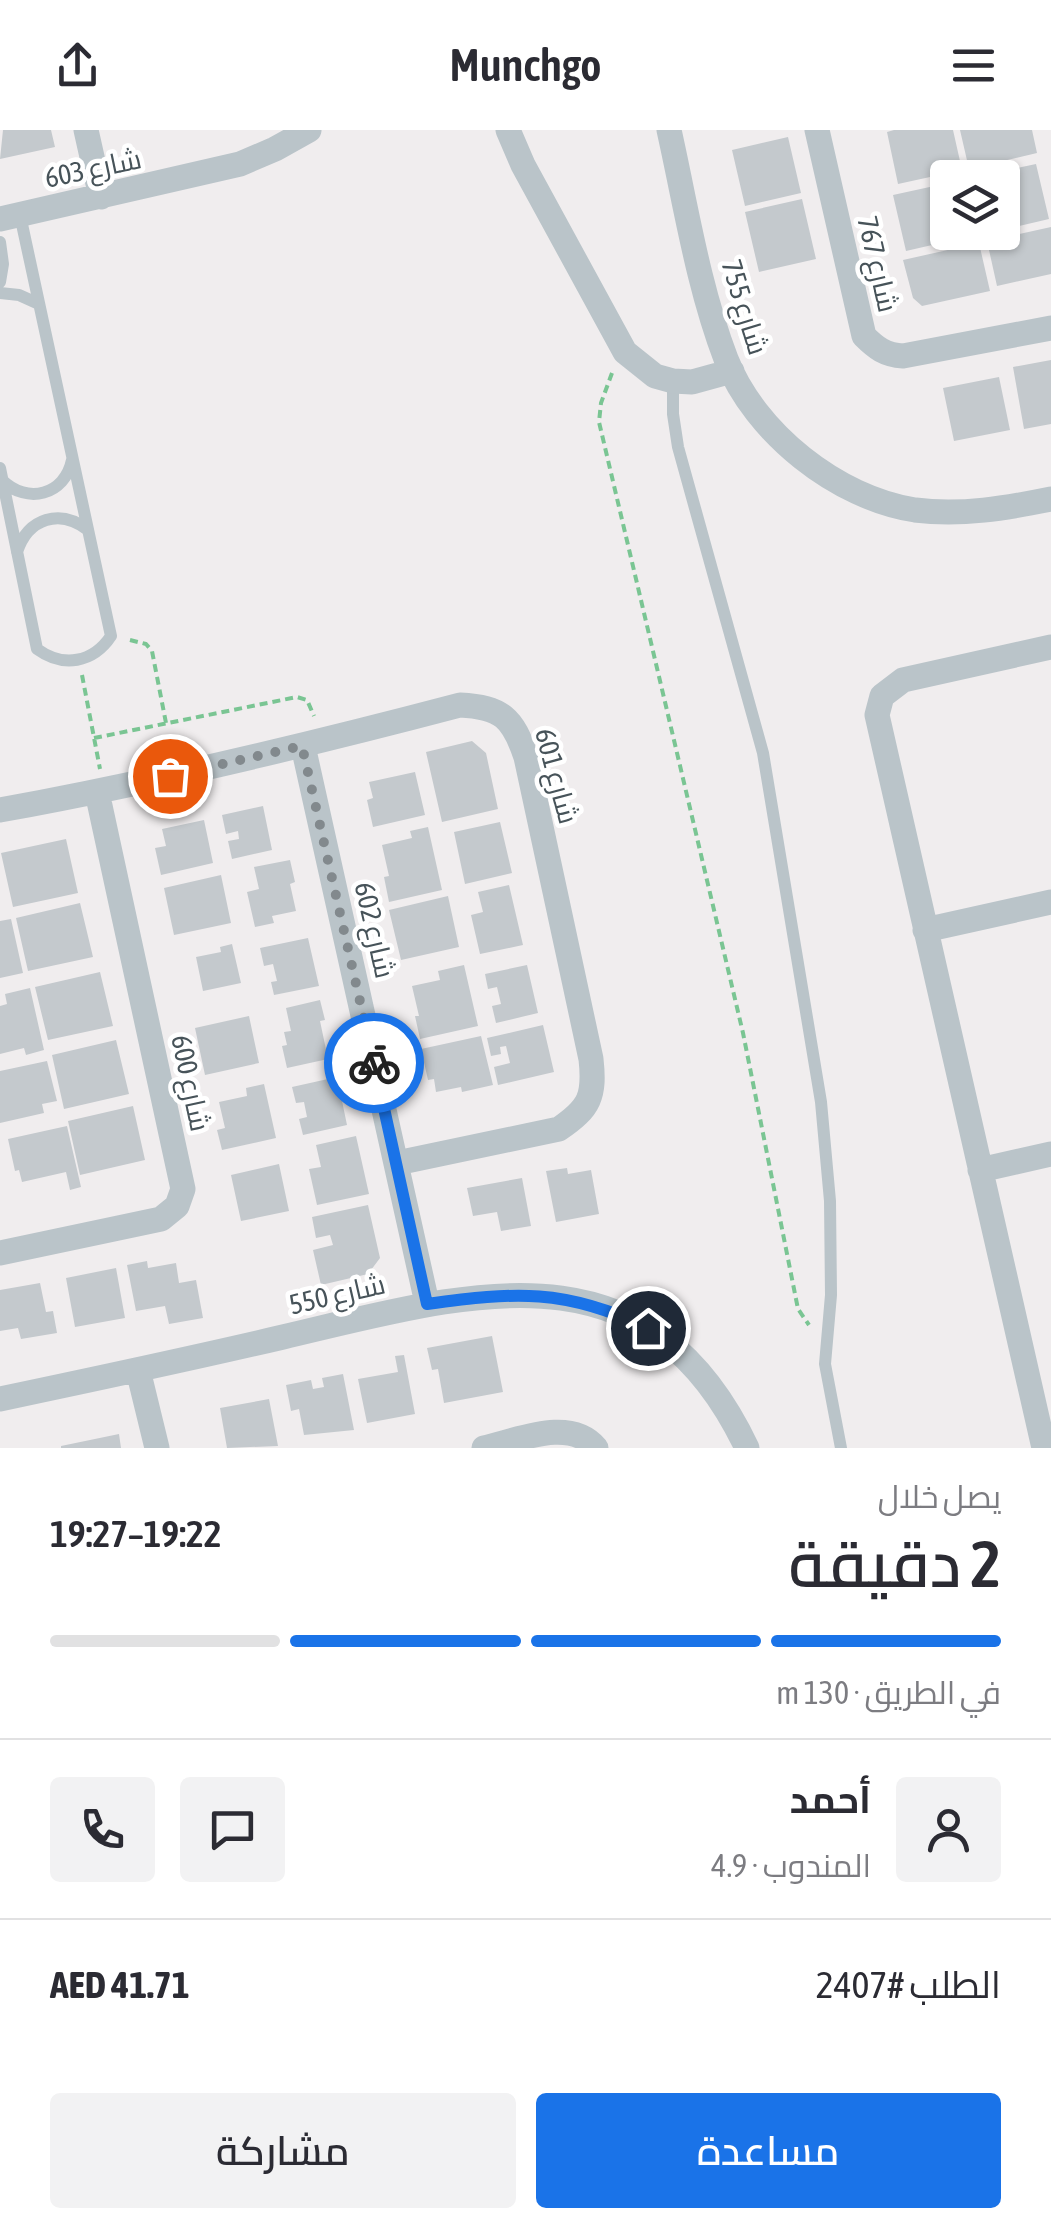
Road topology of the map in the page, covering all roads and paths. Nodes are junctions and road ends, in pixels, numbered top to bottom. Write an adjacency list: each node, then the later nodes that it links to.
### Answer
1 (86, 130): 6 (street)
2 (309, 130): 6 (street, شارع 603)
3 (508, 130): 13 (street)
4 (669, 130): 14 (street, شارع 755)
5 (816, 130): 12 (street, شارع 767)
6 (101, 197): 7 (street, شارع 603)
7 (10, 217): 11 (lane)
8 (0, 242): 9 (lane)
9 (0, 282)
10 (0, 293): 11 (lane)
11 (39, 304): 16 (lane)
12 (1051, 328)
13 (625, 352): 15 (street); 36 (path)
14 (732, 371): 15 (street); 18 (street, شارع 755)
15 (673, 382): 36 (lane)
16 (72, 460): 17 (lane); 19 (lane)
17 (1, 474): 20 (lane)
18 (1051, 499)
19 (88, 530): 20 (lane); 21 (lane)
20 (17, 552): 23 (lane)
21 (111, 636): 23 (lane); 24 (path)
22 (1051, 647): 30 (street)
23 (79, 660): 25 (path)
24 (166, 723): 25 (path); 26 (path)
25 (94, 738): 27 (path)
26 (311, 744): 27 (street, شارع 601); 32 (street, شارع 602); 32 (street, شارع 601)
27 (101, 791): 28 (street, شارع 601); 34 (street, شارع 600)
28 (0, 810)
29 (1051, 902): 30 (street)
30 (925, 930): 33 (street)
31 (1051, 1154): 33 (street)
32 (397, 1163): 35 (street, شارع 602)
33 (980, 1170): 44 (street)
34 (0, 1253)
35 (427, 1304): 37 (street, شارع 550); 42 (street, شارع 550)
36 (825, 1338): 43 (lane)
37 (138, 1370): 38 (street, شارع 550); 39 (street)
38 (0, 1399)
39 (157, 1448)
40 (484, 1448): 41 (street)
41 (596, 1448)
42 (747, 1448)
43 (841, 1448)
44 (1044, 1448)

